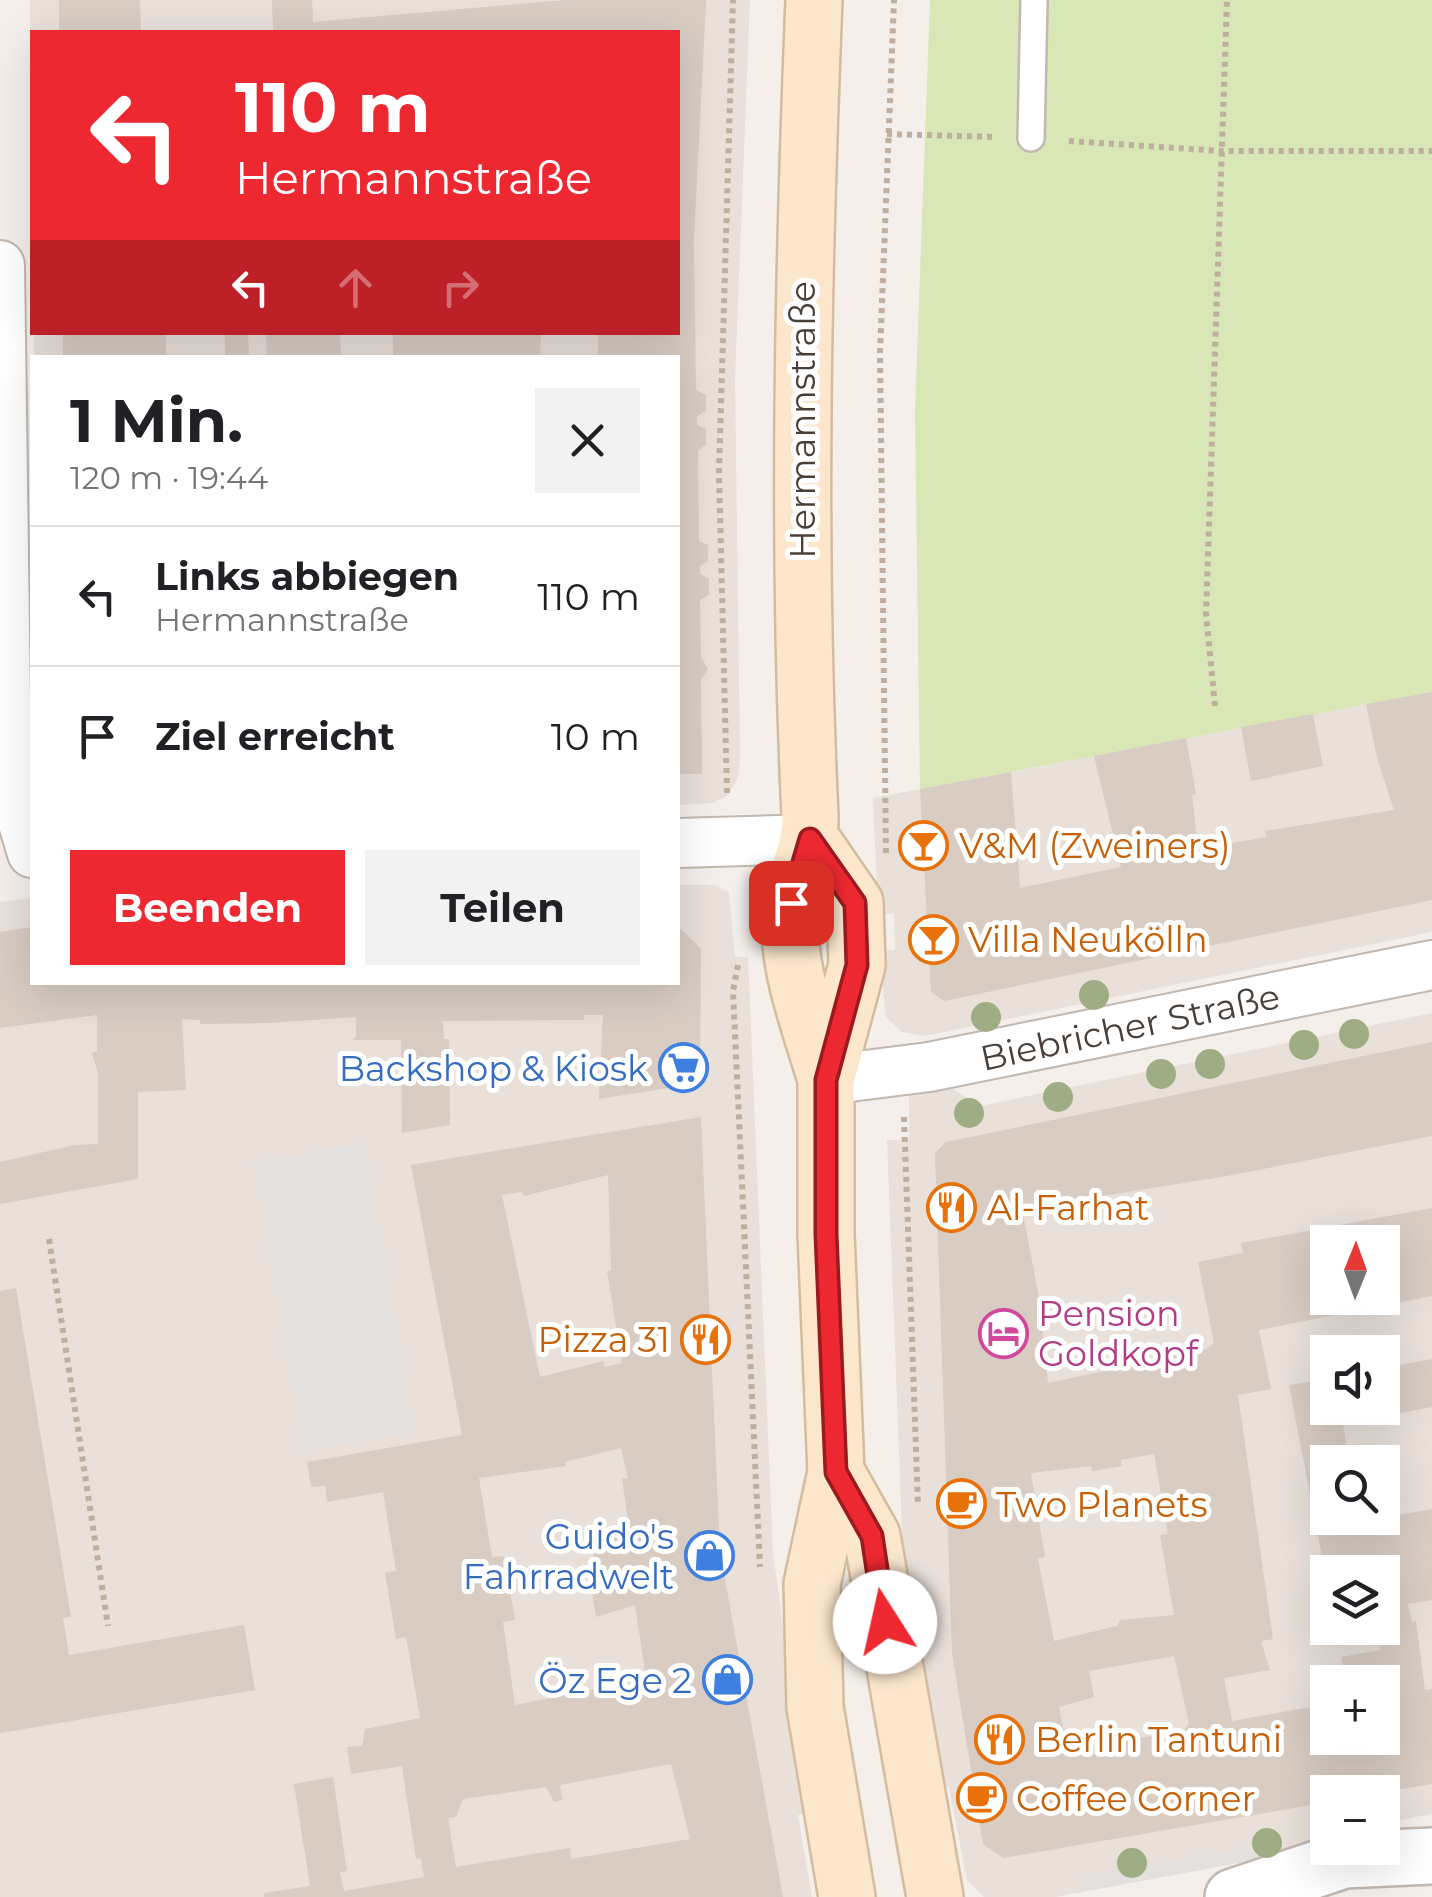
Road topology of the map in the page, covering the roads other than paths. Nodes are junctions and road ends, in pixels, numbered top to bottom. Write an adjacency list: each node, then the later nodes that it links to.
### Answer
1 (814, 0): 5 (main road, Hermannstraße)
2 (1034, 0): 3 (lane)
3 (1031, 138)
4 (0, 265): 7 (street)
5 (810, 839): 6 (street); 11 (main road, Hermannstraße)
6 (680, 843)
7 (30, 848)
8 (30, 856): 9 (street)
9 (0, 863)
10 (1432, 965): 11 (street, Biebricher Straße)
11 (826, 1080): 12 (main road, Hermannstraße)
12 (836, 1472): 14 (main road, Hermannstraße); 15 (main road, Hermannstraße)
13 (1428, 1856): 16 (street); 17 (street)
14 (847, 1897)
15 (935, 1897)
16 (1232, 1897)
17 (1367, 1897)

